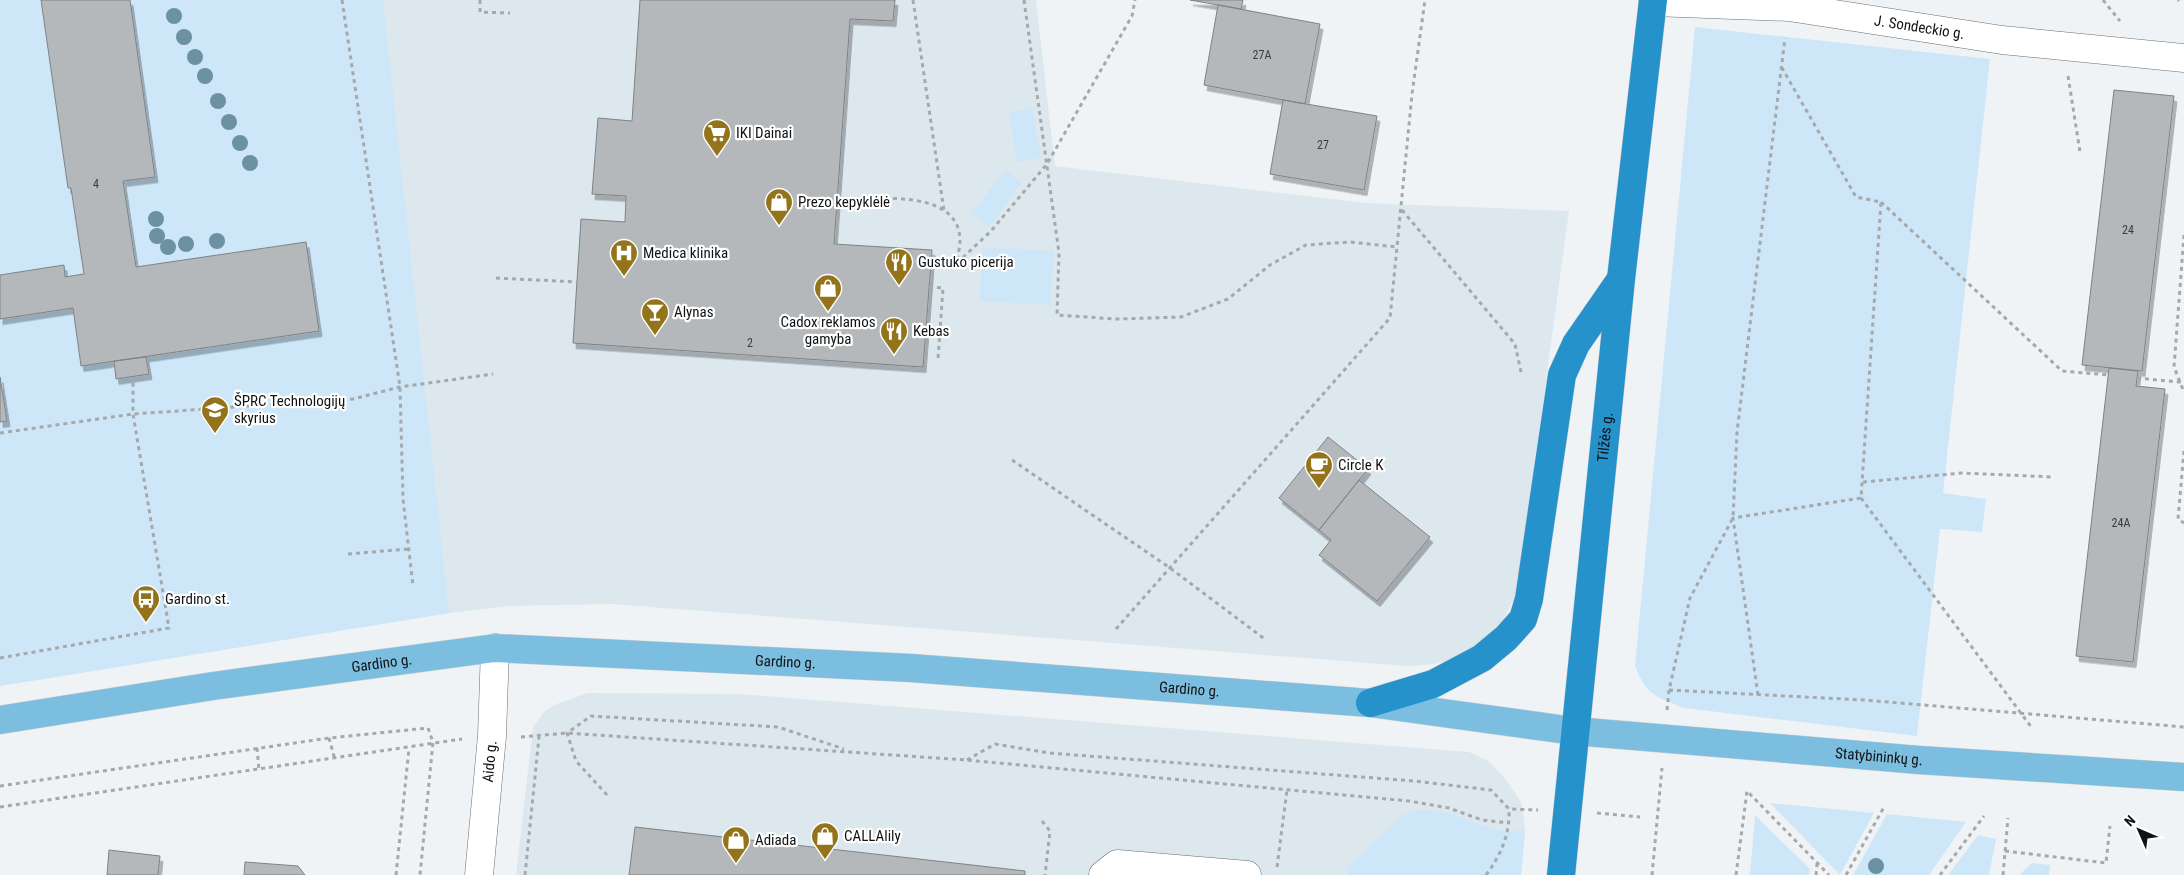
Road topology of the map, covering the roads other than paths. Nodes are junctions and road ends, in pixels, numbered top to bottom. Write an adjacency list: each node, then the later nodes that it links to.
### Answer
1 (1653, 1): 2 (street, J. Sondeckio g.); 3 (highway, Tilžės g.)
2 (2184, 58)
3 (1621, 278): 5 (highway); 7 (highway, Tilžės g.)
4 (495, 648): 5 (main road, Gardino g.); 6 (main road, Gardino g.); 9 (street, Aido g.)
5 (1370, 704): 7 (main road, Gardino g.)
6 (0, 720)
7 (1574, 731): 8 (main road, Statybininkų g.); 12 (highway, Tilžės g.)
8 (2184, 777)
9 (479, 875)
10 (1103, 875): 11 (street)
11 (1247, 875)
12 (1560, 875)

